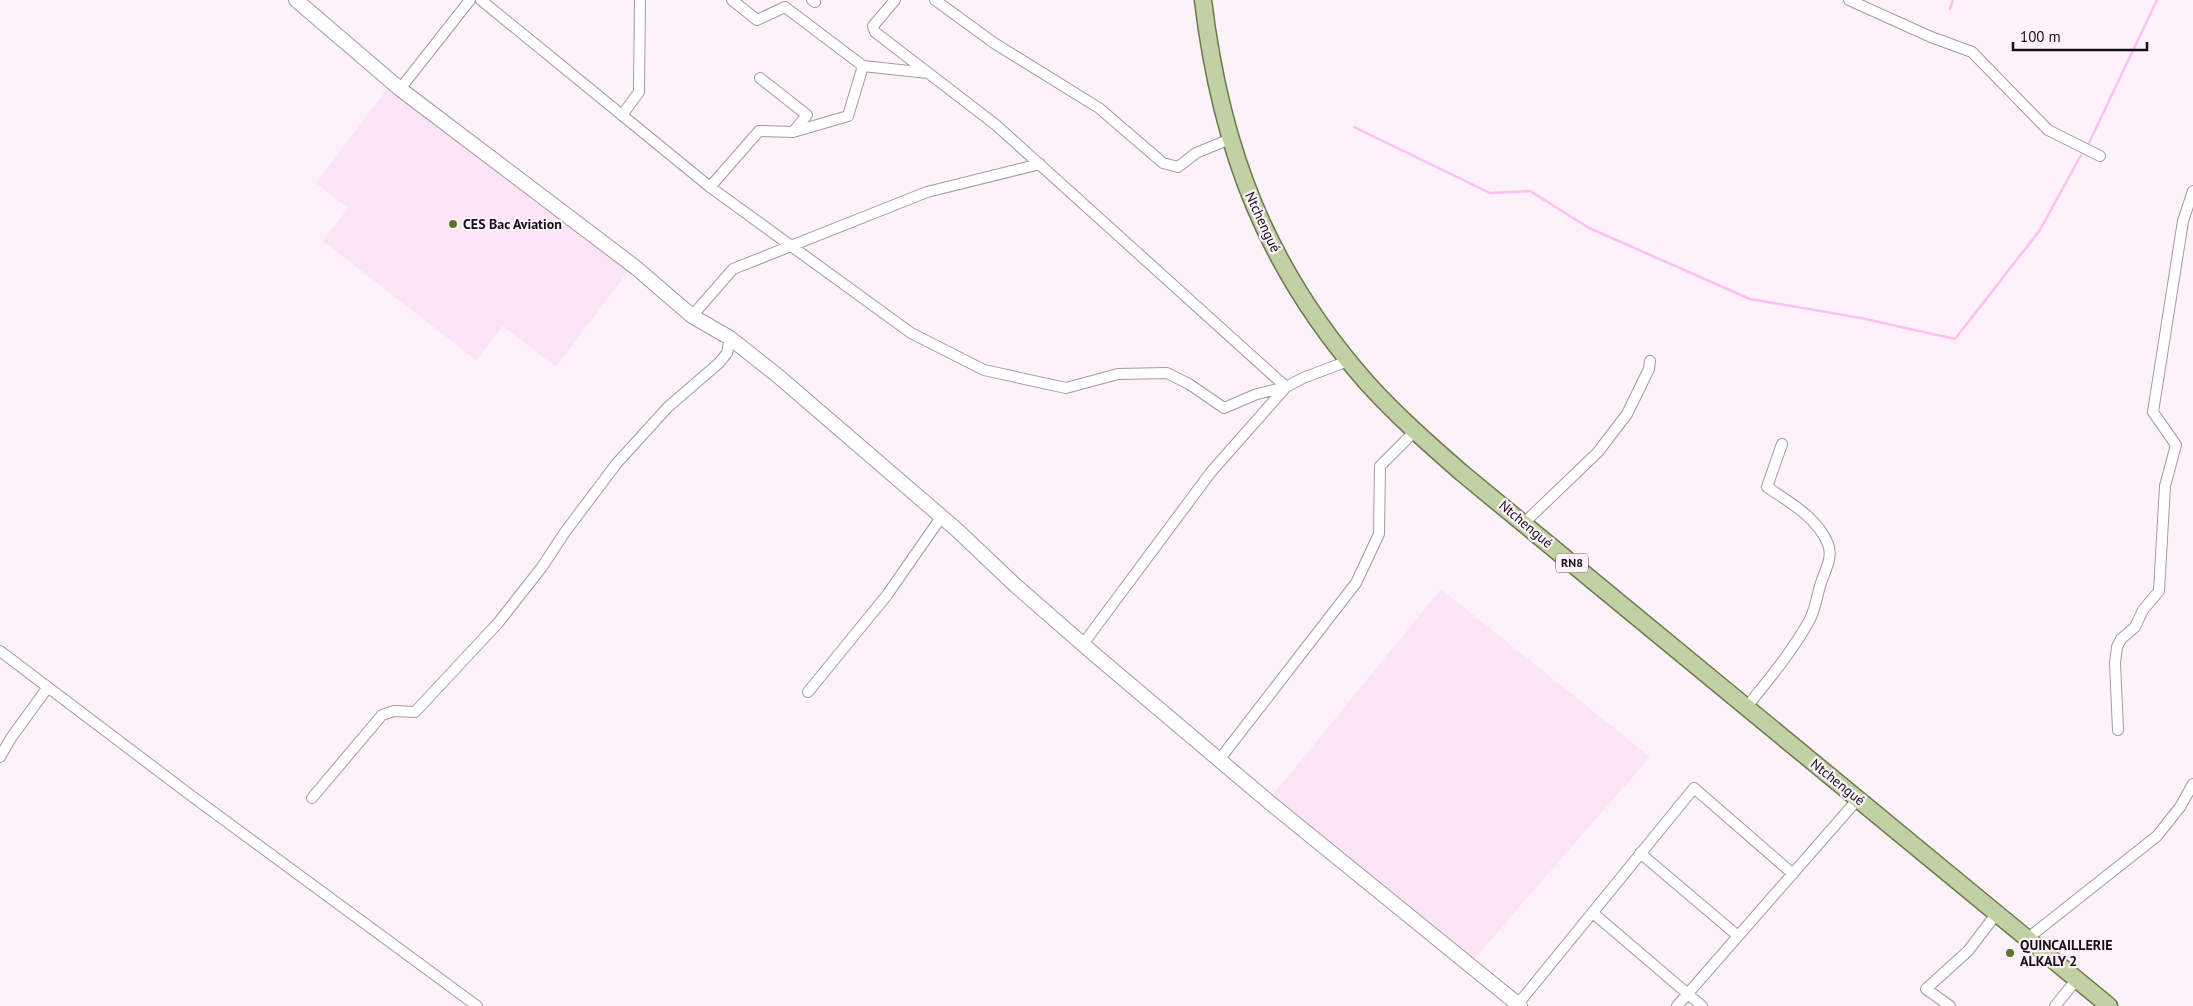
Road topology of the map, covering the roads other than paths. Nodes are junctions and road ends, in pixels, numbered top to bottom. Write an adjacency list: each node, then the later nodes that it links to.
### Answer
1 (296, 0): 13 (street)
2 (470, 0): 13 (street)
3 (481, 0): 14 (street)
4 (640, 0): 14 (street)
5 (732, 0): 10 (street)
6 (895, 0): 11 (street)
7 (935, 0): 16 (street)
8 (1203, 0): 16 (main road, Ntchengué / RN8)
9 (1849, 0): 17 (street)
10 (863, 66): 11 (street); 15 (street)
11 (928, 73): 18 (street)
12 (760, 78): 15 (street)
13 (400, 89): 22 (street)
14 (622, 115): 19 (street)
15 (793, 132): 19 (street)
16 (1230, 139): 24 (main road, Ntchengué / RN8)
17 (2100, 156)
18 (1040, 164): 21 (street); 26 (street)
19 (710, 187): 21 (street)
20 (2193, 191): 36 (street)
21 (792, 245): 22 (street); 26 (street)
22 (692, 316): 23 (street)
23 (730, 338): 29 (street); 40 (street)
24 (1348, 360): 26 (street); 27 (main road, Ntchengué / RN8)
25 (1650, 361): 30 (street)
26 (1286, 387): 31 (street)
27 (1415, 431): 30 (main road, Ntchengué / RN8); 38 (street)
28 (1782, 444): 35 (street)
29 (942, 516): 31 (street); 34 (street)
30 (1524, 523): 35 (main road, Ntchengué / RN8)
31 (1083, 644): 38 (street)
32 (0, 651): 33 (street)
33 (48, 687): 37 (street); 51 (street)
34 (808, 692)
35 (1746, 708): 41 (main road, Ntchengué / RN8)
36 (2118, 730)
37 (0, 757)
38 (1219, 760): 50 (street)
39 (2193, 784): 47 (street)
40 (312, 798)
41 (1858, 799): 43 (street); 45 (main road, Ntchengué / RN8)
42 (1640, 853): 43 (street); 44 (street); 46 (street)
43 (1793, 874): 46 (street)
44 (1594, 913): 49 (street); 50 (street)
45 (1997, 913): 47 (main road, Ntchengué / RN8); 54 (street)
46 (1738, 936): 49 (street)
47 (2028, 938): 48 (main road, Ntchengué / RN8)
48 (2077, 980): 55 (street); 56 (main road, Ntchengué / RN8)
49 (1688, 992): 52 (street); 53 (street)
50 (1519, 1005)
51 (477, 1006)
52 (1677, 1006)
53 (1702, 1006)
54 (1950, 1006)
55 (2055, 1006)
56 (2109, 1006)

